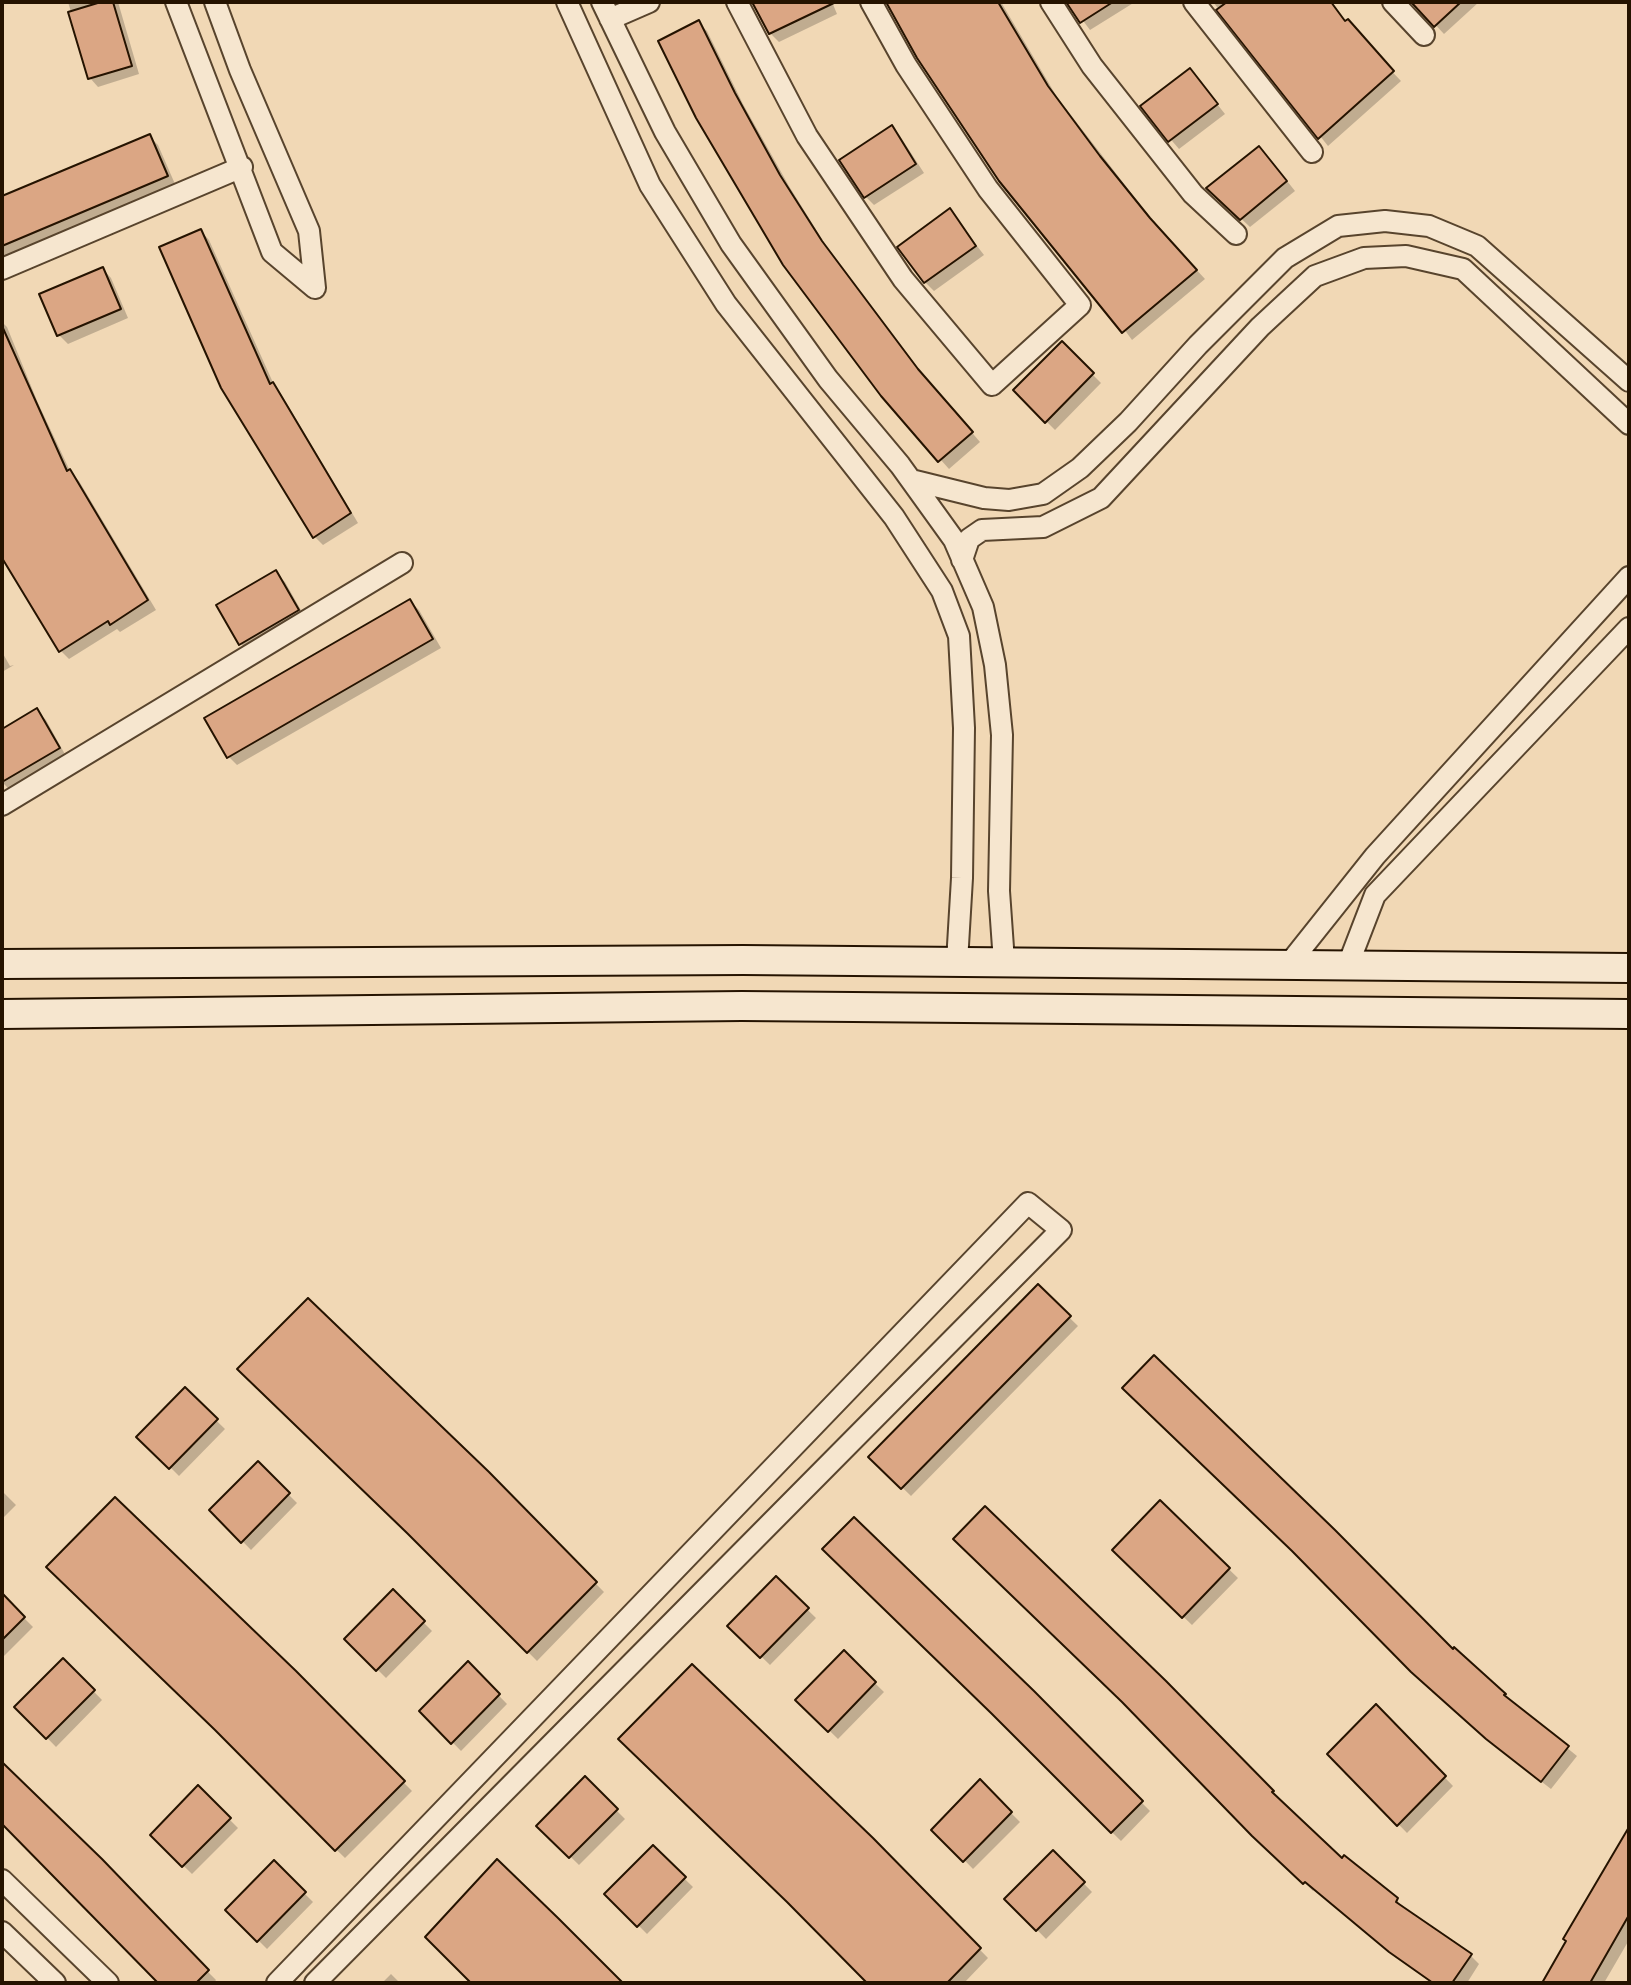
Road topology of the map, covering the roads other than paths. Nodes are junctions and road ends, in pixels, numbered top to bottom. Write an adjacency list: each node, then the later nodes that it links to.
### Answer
1 (176, 2): 13 (street)
2 (215, 2): 13 (street)
3 (567, 2): 24 (street)
4 (649, 2): 10 (street)
5 (737, 2): 6 (street)
6 (871, 2)
7 (1051, 2): 14 (street)
8 (1194, 2): 12 (street)
9 (1393, 2): 11 (street)
10 (606, 10): 18 (street)
11 (1424, 35)
12 (1312, 152)
13 (242, 167): 15 (street)
14 (1236, 234)
15 (2, 269)
16 (1629, 381): 18 (street)
17 (1629, 424): 19 (street)
18 (911, 480): 19 (street)
19 (962, 560): 25 (street)
20 (402, 563): 23 (street)
21 (1629, 577): 27 (street)
22 (1629, 628): 28 (street)
23 (2, 805)
24 (957, 962): 25 (main road); 26 (main road)
25 (1004, 962): 27 (main road)
26 (2, 964)
27 (1289, 964): 28 (main road)
28 (1348, 965): 29 (main road)
29 (1629, 968)
30 (2, 1014): 31 (main road)
31 (1629, 1014)
32 (2, 1880): 35 (street)
33 (2, 1932): 34 (street)
34 (55, 1983)
35 (108, 1983)
36 (277, 1983): 37 (street)
37 (315, 1983)

